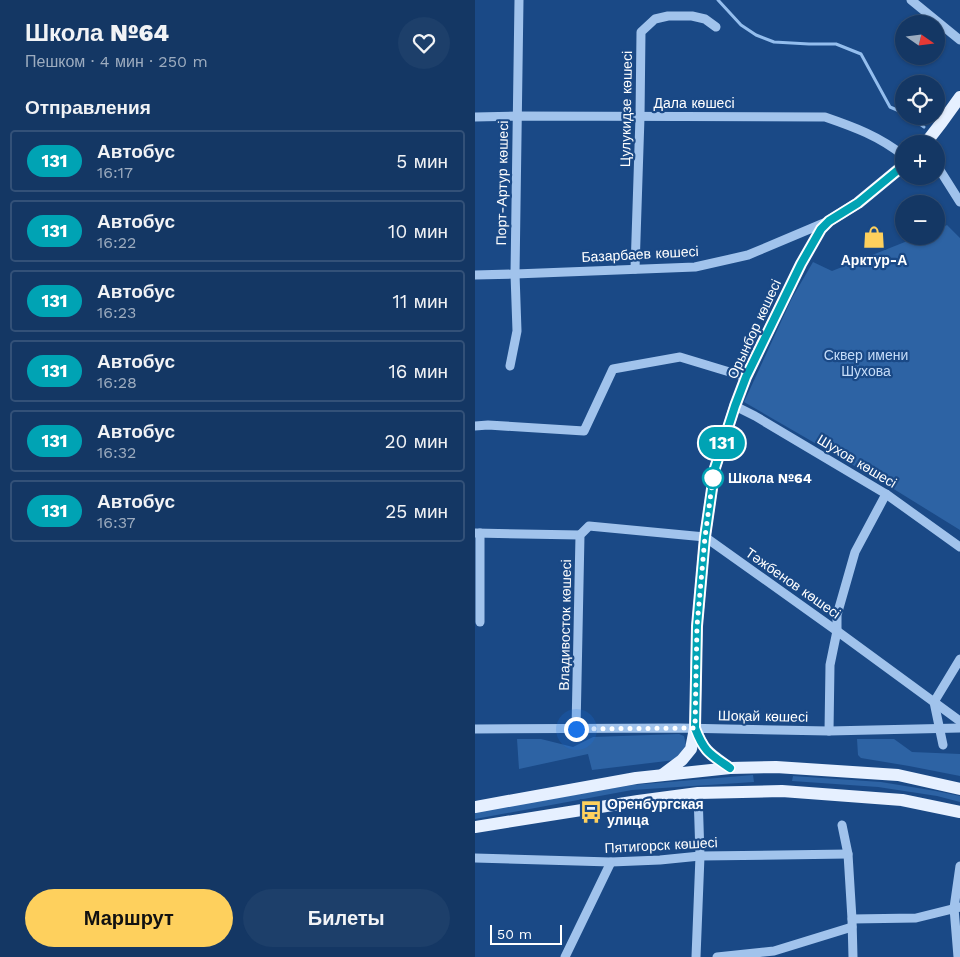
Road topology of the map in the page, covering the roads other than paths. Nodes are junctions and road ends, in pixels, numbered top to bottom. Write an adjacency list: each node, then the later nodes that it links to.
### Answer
1 (519, 0): 6 (street, Порт-Артур көшесі)
2 (911, 0): 4 (street)
3 (716, 27): 8 (street, Цулукидзе көшесі)
4 (960, 40)
5 (960, 97): 9 (main road)
6 (517, 116): 7 (street, Дала көшесі); 8 (street, Дала көшесі); 16 (street, Порт-Артур көшесі)
7 (475, 117)
8 (640, 117): 10 (street, Дала көшесі); 15 (street, Цулукидзе көшесі)
9 (932, 135)
10 (895, 149)
11 (895, 172): 14 (main road, Орынбор көшесі)
12 (945, 178): 13 (street)
13 (960, 202)
14 (829, 221): 15 (street, Базарбаев көшесі); 19 (main road, Орынбор көшесі)
15 (635, 269): 16 (street, Базарбаев көшесі)
16 (515, 274): 17 (street, Базарбаев көшесі); 18 (street, Порт-Артур көшесі)
17 (475, 275)
18 (510, 366)
19 (746, 377): 20 (main road, Орынбор көшесі); 21 (street)
20 (735, 406): 22 (street, Шухов көшесі); 25 (main road, Орынбор көшесі)
21 (475, 426)
22 (886, 494): 26 (street, Шухов көшесі); 28 (street)
23 (478, 533): 24 (street); 27 (street)
24 (580, 535): 25 (street); 35 (street, Владивосток көшесі)
25 (705, 537): 28 (street, Тәжбенов көшесі); 32 (main road, Орынбор көшесі)
26 (960, 546)
27 (480, 622)
28 (837, 631): 30 (street, Тәжбенов көшесі); 37 (street)
29 (960, 659): 30 (street)
30 (934, 702): 31 (street, Тәжбенов көшесі); 36 (street)
31 (960, 721)
32 (695, 728): 35 (street, Шоқай көшесі); 37 (street, Шоқай көшесі); 39 (main road); 40 (main road)
33 (960, 728): 36 (street, Шоқай көшесі)
34 (475, 729): 35 (street, Шоқай көшесі)
35 (576, 729)
36 (939, 729): 37 (street, Шоқай көшесі); 38 (street)
37 (829, 731)
38 (943, 745)
39 (730, 768): 40 (main road); 41 (main road)
40 (662, 775): 43 (main road)
41 (960, 789)
42 (698, 793): 44 (main road); 46 (main road); 48 (street)
43 (475, 807)
44 (960, 812)
45 (842, 826): 47 (street)
46 (475, 827)
47 (848, 854): 48 (street, Пятигорск көшесі); 53 (street)
48 (700, 856): 50 (street, Пятигорск көшесі); 55 (street)
49 (475, 858): 50 (street, Пятигорск көшесі)
50 (611, 862): 54 (street)
51 (960, 866): 52 (street)
52 (957, 908): 53 (street); 58 (street)
53 (852, 923): 56 (street); 57 (street)
54 (565, 957)
55 (696, 957)
56 (717, 957)
57 (853, 957)
58 (958, 957)

